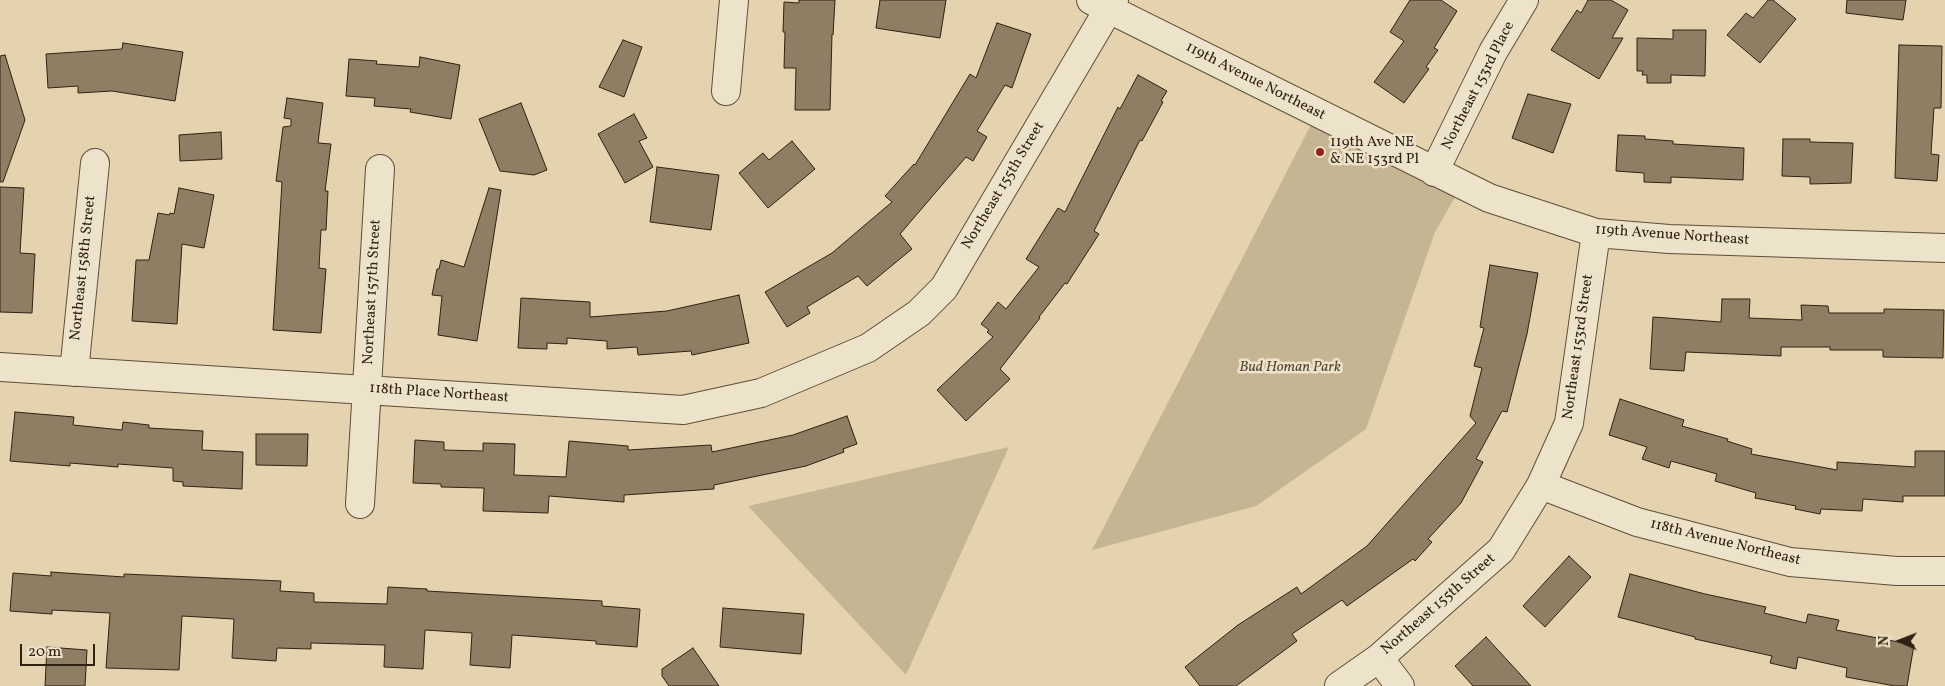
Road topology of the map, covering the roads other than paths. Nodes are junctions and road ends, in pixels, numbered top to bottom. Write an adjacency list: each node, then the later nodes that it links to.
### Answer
1 (734, 0): 4 (street)
2 (1524, 0): 7 (street, Northeast 153rd Place)
3 (1105, 3): 7 (street, 119th Avenue Northeast); 10 (street, Northeast 155th Street)
4 (726, 91)
5 (95, 163): 12 (street, Northeast 158th Street)
6 (380, 169): 13 (street, Northeast 157th Street)
7 (1434, 172): 8 (street, 119th Avenue Northeast)
8 (1596, 233): 9 (street, 119th Avenue Northeast); 14 (street, Northeast 153rd Street)
9 (1945, 248)
10 (868, 348): 13 (street, 118th Place Northeast)
11 (0, 367): 12 (street, 118th Place Northeast)
12 (74, 372): 13 (street, 118th Place Northeast)
13 (367, 389): 15 (street, Northeast 157th Street)
14 (1541, 485): 16 (street, 118th Avenue Northeast); 17 (street, Northeast 155th Street)
15 (360, 504)
16 (1945, 571)
17 (1379, 658): 18 (street, Northeast 155th Street); 19 (street)
18 (1339, 686)
19 (1400, 686)

